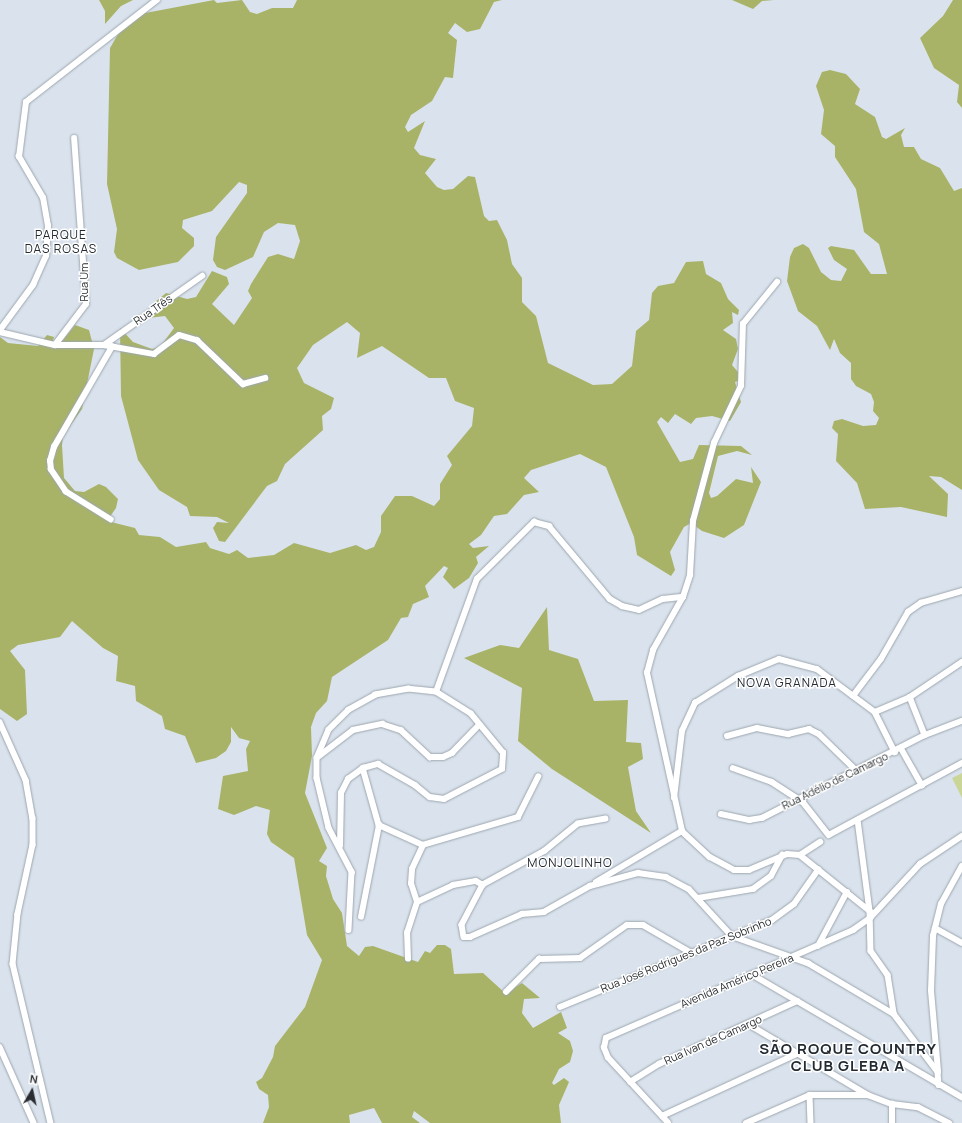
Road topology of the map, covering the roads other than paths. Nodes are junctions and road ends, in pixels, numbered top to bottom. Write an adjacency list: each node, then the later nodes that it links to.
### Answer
1 (157, 0): 5 (street)
2 (74, 138): 6 (street, Rua Um)
3 (202, 276): 7 (street, Rua Três)
4 (777, 282): 12 (street)
5 (0, 331): 6 (street)
6 (55, 345): 7 (street)
7 (104, 345): 8 (street)
8 (112, 347): 9 (street); 10 (street)
9 (265, 378)
10 (111, 520)
11 (962, 591): 15 (street)
12 (683, 597): 14 (street); 32 (street)
13 (962, 662): 16 (street)
14 (436, 692): 20 (street); 25 (street)
15 (853, 696): 17 (street); 32 (street)
16 (910, 697): 17 (street); 21 (street)
17 (875, 712): 24 (street)
18 (962, 721): 21 (street, Rua Adélio de Camargo)
19 (0, 722): 80 (street)
20 (478, 725): 25 (street); 27 (street)
21 (925, 735): 23 (street, Rua Adélio de Camargo)
22 (727, 736): 29 (street)
23 (901, 748): 24 (street, Rua Adélio de Camargo); 31 (street)
24 (895, 752): 29 (street, Rua Adélio de Camargo)
25 (317, 758): 42 (street)
26 (962, 763): 31 (street)
27 (362, 768): 37 (street); 42 (street)
28 (732, 768): 33 (street)
29 (856, 770): 33 (street, Rua Adélio de Camargo)
30 (538, 777): 41 (street)
31 (922, 785): 36 (street)
32 (674, 798): 38 (street)
33 (795, 798): 34 (street, Rua Adélio de Camargo); 36 (street)
34 (721, 814)
35 (606, 819): 47 (street)
36 (858, 820): 52 (street)
37 (379, 825): 41 (street); 53 (street)
38 (682, 831): 43 (street); 48 (street)
39 (962, 836): 54 (street, Avenida Américo Pereira)
40 (820, 842): 44 (street)
41 (423, 845): 51 (street)
42 (340, 846): 56 (street)
43 (782, 855): 44 (street); 50 (street)
44 (800, 855): 46 (street)
45 (962, 866): 55 (street)
46 (818, 870): 49 (street); 57 (street, Rua José Rodrigues da Paz Sobrinho)
47 (483, 885): 48 (street); 51 (street)
48 (590, 886): 50 (street)
49 (847, 892): 52 (street); 59 (street)
50 (698, 898): 57 (street)
51 (417, 902): 62 (street)
52 (870, 911): 54 (street)
53 (361, 917)
54 (870, 918): 59 (street, Avenida Américo Pereira); 67 (street)
55 (935, 928): 58 (street); 71 (street)
56 (349, 930)
57 (732, 936): 60 (street, Rua José Rodrigues da Paz Sobrinho); 61 (street)
58 (962, 944)
59 (818, 946): 61 (street, Avenida Américo Pereira)
60 (690, 952): 64 (street); 66 (street, Rua José Rodrigues da Paz Sobrinho)
61 (795, 957): 63 (street, Avenida Américo Pereira); 67 (street)
62 (408, 958)
63 (753, 975): 65 (street); 72 (street, Avenida Américo Pereira)
64 (506, 992)
65 (797, 1001): 68 (street, Rua Ivan de Camargo); 73 (street)
66 (560, 1007)
67 (894, 1014): 71 (street)
68 (750, 1025): 70 (street); 72 (street, Rua Ivan de Camargo)
69 (0, 1047): 79 (street)
70 (797, 1054): 75 (street); 78 (street)
71 (938, 1072): 73 (street)
72 (630, 1082): 78 (street)
73 (939, 1084): 76 (street)
74 (810, 1095): 75 (street); 82 (street); 83 (street)
75 (868, 1095): 77 (street)
76 (962, 1097)
77 (892, 1104): 84 (street); 85 (street)
78 (662, 1116): 81 (street)
79 (31, 1121)
80 (51, 1123)
81 (668, 1123)
82 (746, 1123)
83 (811, 1123)
84 (892, 1123)
85 (949, 1123)

